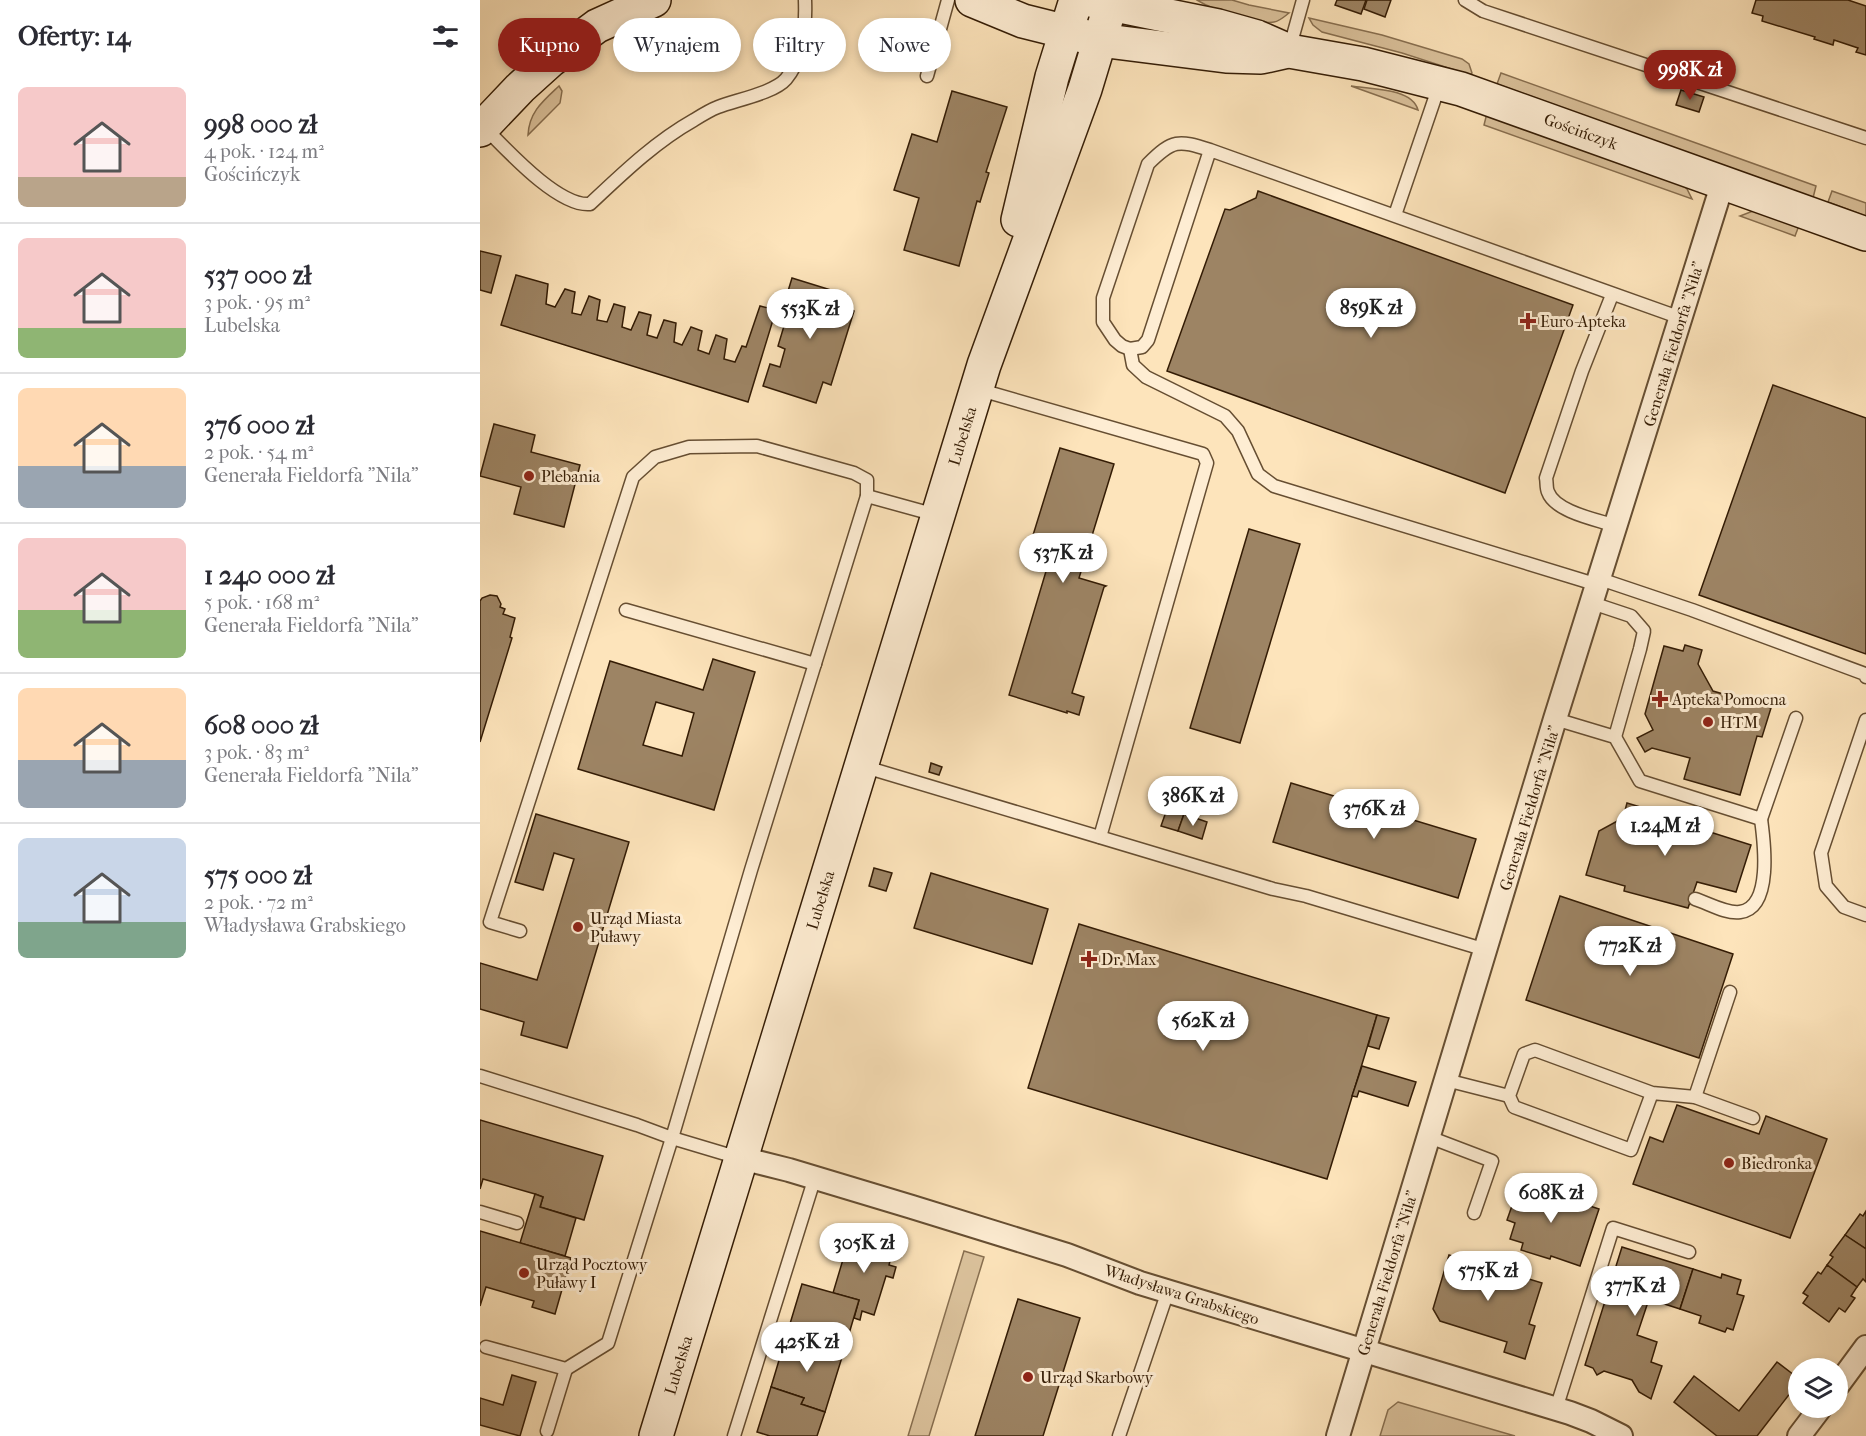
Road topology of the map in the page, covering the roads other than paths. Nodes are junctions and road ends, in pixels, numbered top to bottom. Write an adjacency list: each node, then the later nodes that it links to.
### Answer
1 (654, 0): 16 (main road)
2 (805, 0): 16 (lane)
3 (948, 0): 14 (lane)
4 (972, 0): 11 (main road, Gościńczyk)
5 (1076, 0): 11 (main road, Lubelska)
6 (1179, 0): 10 (main road, Gościńczyk)
7 (1303, 0): 13 (lane)
8 (1465, 0): 17 (lane)
9 (1104, 1): 10 (main road, Gościńczyk); 12 (main road, Lubelska)
10 (1218, 26): 13 (main road, Gościńczyk)
11 (1065, 31): 12 (main road, Gościńczyk); 25 (main road, Lubelska)
12 (1099, 40): 13 (main road, Gościńczyk); 25 (main road, Lubelska)
13 (1289, 51): 15 (main road, Gościńczyk)
14 (927, 76)
15 (1440, 83): 19 (main road, Gościńczyk); 20 (lane)
16 (481, 128)
17 (1866, 138)
18 (1210, 150): 20 (lane); 24 (lane); 24 (lane)
19 (1723, 182): 21 (main road, Gościńczyk); 23 (street, Generała Fieldorfa "Nila")
20 (1395, 215): 22 (lane)
21 (1866, 234)
22 (1612, 295): 23 (lane); 28 (lane)
23 (1681, 318): 28 (street, Generała Fieldorfa "Nila")
24 (1130, 349): 29 (lane)
25 (980, 377): 27 (main road, Lubelska); 40 (lane)
26 (867, 496): 27 (lane); 31 (lane); 43 (lane)
27 (938, 516): 38 (main road, Lubelska)
28 (1616, 526): 29 (street, Generała Fieldorfa "Nila")
29 (1597, 589): 32 (lane); 34 (street, Generała Fieldorfa "Nila"); 36 (lane)
30 (626, 610): 31 (lane)
31 (815, 664): 53 (lane)
32 (1866, 676)
33 (1796, 718): 39 (lane)
34 (1556, 719): 36 (lane); 44 (street, Generała Fieldorfa "Nila")
35 (1866, 720): 37 (lane)
36 (1615, 737): 39 (lane)
37 (1862, 749): 42 (lane)
38 (861, 766): 40 (lane); 54 (main road, Lubelska)
39 (1761, 819): 41 (lane)
40 (1100, 837): 44 (lane)
41 (1695, 898)
42 (1866, 915)
43 (520, 931)
44 (1486, 950): 47 (street, Generała Fieldorfa "Nila")
45 (1730, 992): 50 (lane)
46 (480, 1076): 53 (lane)
47 (1446, 1080): 49 (lane); 52 (street, Generała Fieldorfa "Nila")
48 (1652, 1093): 49 (lane); 49 (lane); 50 (lane)
49 (1509, 1096)
50 (1695, 1097): 51 (lane)
51 (1753, 1118)
52 (1429, 1137): 57 (lane); 63 (street, Generała Fieldorfa "Nila")
53 (672, 1138): 54 (lane); 64 (lane)
54 (741, 1158): 55 (street, Władysława Grabskiego); 69 (main road, Lubelska)
55 (815, 1177): 60 (street, Władysława Grabskiego); 70 (lane)
56 (480, 1212): 58 (lane)
57 (1474, 1213)
58 (517, 1223)
59 (1689, 1252): 66 (lane)
60 (1167, 1291): 63 (street, Władysława Grabskiego); 71 (lane)
61 (486, 1347): 64 (lane)
62 (1866, 1347): 65 (street)
63 (1364, 1350): 66 (street, Władysława Grabskiego); 72 (street, Generała Fieldorfa "Nila")
64 (566, 1369): 68 (lane)
65 (1848, 1371)
66 (1556, 1409): 73 (street, Władysława Grabskiego)
67 (1813, 1418): 74 (street)
68 (547, 1431)
69 (656, 1436)
70 (734, 1436)
71 (1119, 1436)
72 (1338, 1436)
73 (1621, 1436)
74 (1799, 1436)

